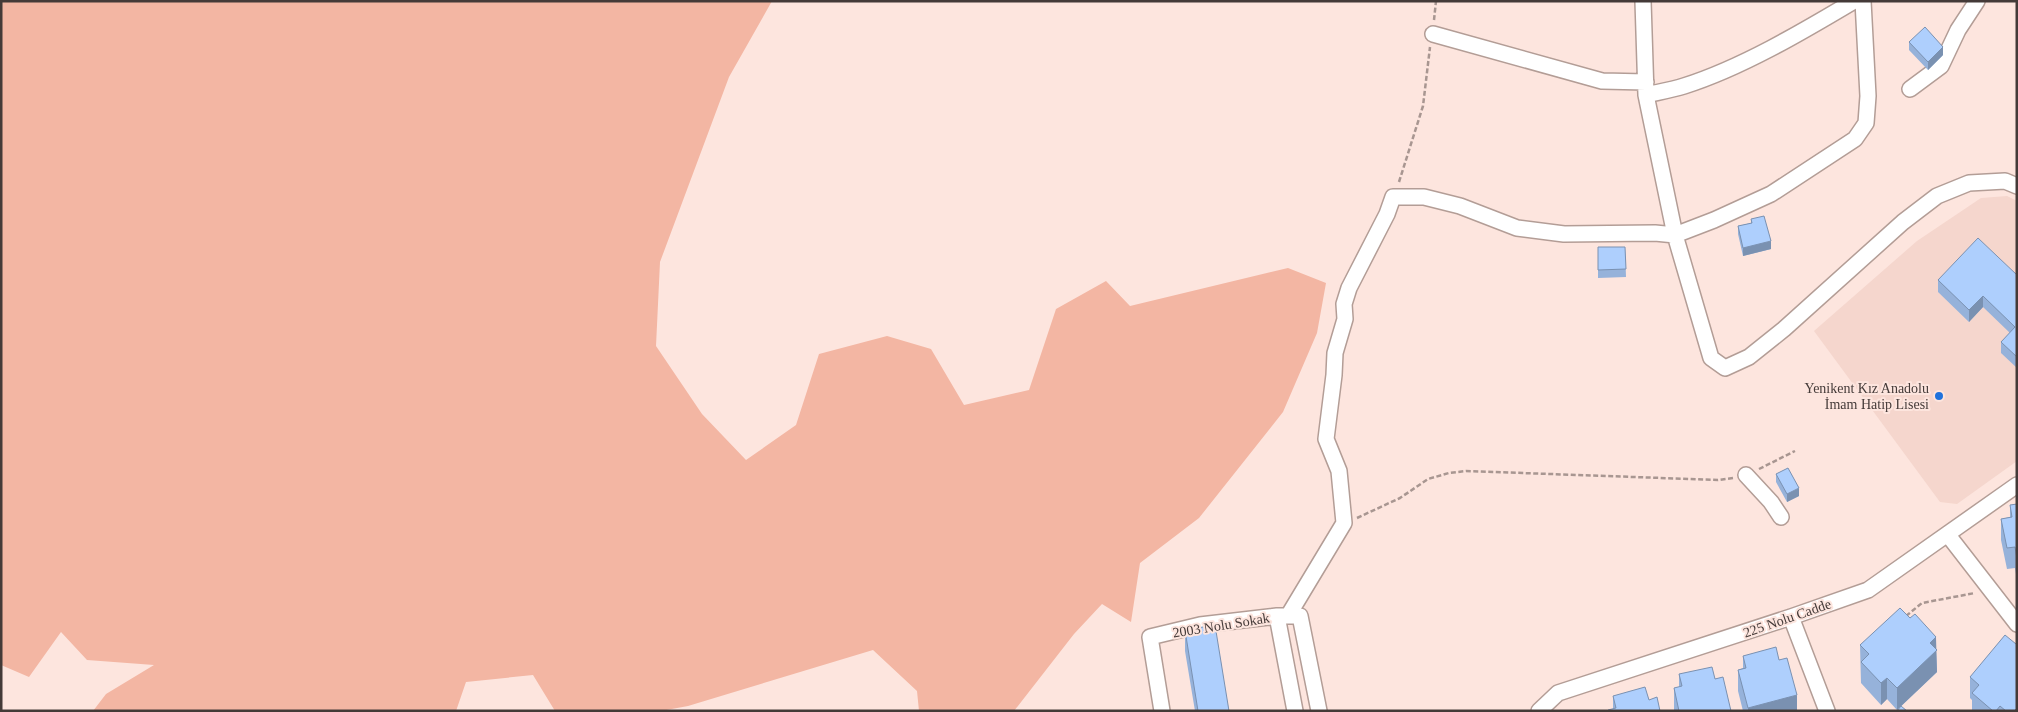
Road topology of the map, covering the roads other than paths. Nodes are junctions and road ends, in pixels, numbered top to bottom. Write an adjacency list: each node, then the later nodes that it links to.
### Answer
1 (1643, 1): 6 (street)
2 (1854, 1): 6 (street)
3 (1863, 1): 9 (street)
4 (1977, 1): 7 (street)
5 (1433, 34): 6 (street)
6 (1646, 88): 9 (street)
7 (1910, 89)
8 (2017, 186): 9 (street)
9 (1675, 235): 14 (street)
10 (1746, 475): 12 (street)
11 (2017, 485): 13 (street, 225 Nolu Cadde)
12 (1781, 517)
13 (1948, 535): 15 (street, 225 Nolu Cadde); 16 (street)
14 (1283, 616): 17 (street, 2003 Nolu Sokak); 18 (street); 19 (street)
15 (1791, 617): 20 (street, 225 Nolu Cadde); 21 (street)
16 (2017, 624)
17 (1162, 711)
18 (1295, 711)
19 (1319, 711)
20 (1539, 711)
21 (1827, 711)

